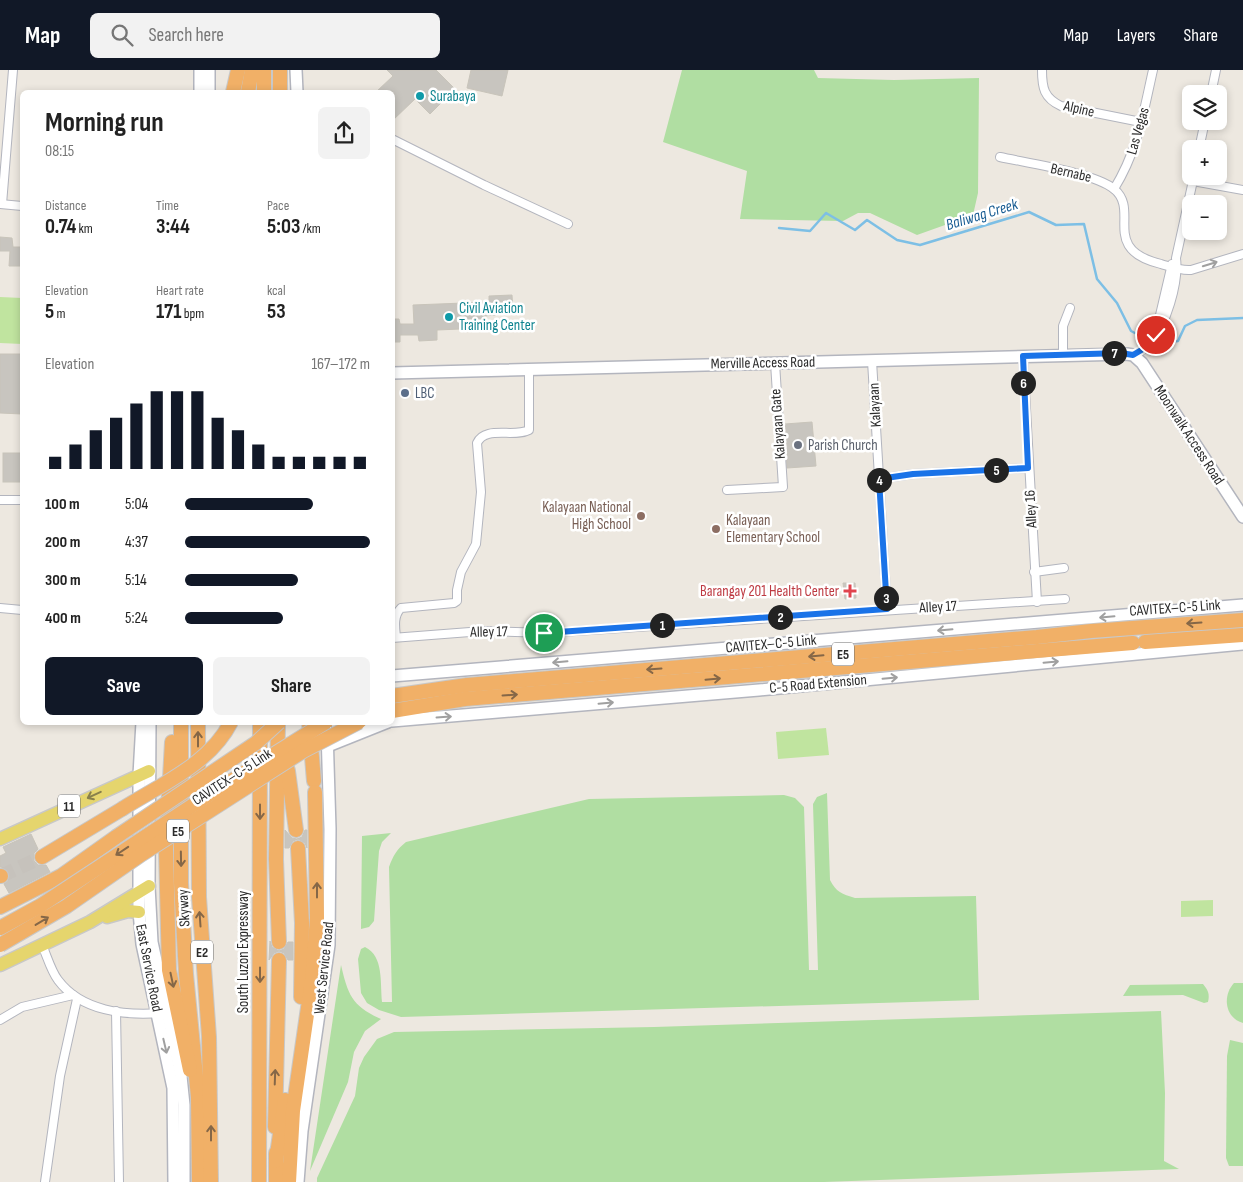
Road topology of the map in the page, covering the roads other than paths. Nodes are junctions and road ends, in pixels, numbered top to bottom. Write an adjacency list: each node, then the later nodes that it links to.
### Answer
1 (13, 70): 29 (street)
2 (200, 70): 14 (main road)
3 (209, 70): 15 (main road)
4 (238, 70): 16 (highway)
5 (252, 70): 17 (highway)
6 (260, 70): 18 (highway)
7 (264, 70): 19 (highway)
8 (280, 70): 20 (highway)
9 (296, 70): 21 (main road)
10 (1042, 70): 22 (street, Alpine)
11 (1153, 70): 22 (street, Las Vegas)
12 (1216, 70): 13 (street)
13 (1213, 85)
14 (200, 90)
15 (209, 90)
16 (233, 90)
17 (248, 90)
18 (258, 90)
19 (264, 90)
20 (280, 90)
21 (298, 90)
22 (1141, 122): 27 (street, Las Vegas)
23 (395, 140): 31 (street)
24 (1000, 157): 27 (street, Bernabe)
25 (1192, 185): 33 (street)
26 (1220, 185): 28 (street)
27 (1114, 188): 33 (street)
28 (1243, 190)
29 (1, 204): 30 (street)
30 (20, 206)
31 (568, 224)
32 (1243, 254): 33 (street, one-way to 32)
33 (1174, 268): 36 (street)
34 (1070, 308): 35 (street)
35 (1063, 355): 36 (main road, Merville Access Road); 37 (main road, Merville Access Road)
36 (1133, 355): 47 (main road, Moonwalk Access Road)
37 (1023, 356): 38 (main road, Merville Access Road); 42 (street, Alley 16)
38 (872, 362): 39 (main road, Merville Access Road); 43 (street, Kalayaan)
39 (775, 363): 40 (main road, Merville Access Road); 44 (street, Kalayaan Gate)
40 (528, 370): 41 (main road, Merville Access Road); 56 (street)
41 (395, 373)
42 (1028, 468): 43 (street); 49 (street, Alley 16)
43 (879, 479): 54 (street, Kalayaan)
44 (727, 490)
45 (0, 500): 46 (street)
46 (20, 500)
47 (1243, 517)
48 (1064, 568): 49 (street)
49 (1034, 572): 51 (street, Alley 16)
50 (1064, 599): 51 (street, Alley 17)
51 (1037, 602): 54 (street, Alley 17)
52 (1243, 605): 61 (main road, one-way to 61)
53 (0, 608): 55 (street)
54 (887, 609): 59 (street, Alley 17)
55 (20, 610)
56 (395, 620)
57 (1243, 620): 62 (highway, CAVITEX–C-5 Link / E5, one-way to 62)
58 (1243, 635): 63 (highway, CAVITEX–C-5 Link / E5, one-way to 58)
59 (395, 637)
60 (1243, 644): 64 (main road, C-5 Road Extension, one-way to 60)
61 (395, 676)
62 (395, 696)
63 (395, 718)
64 (395, 719)
65 (142, 725): 81 (main road, East Service Road)
66 (150, 725): 81 (main road, East Service Road)
67 (173, 725): 100 (highway, Skyway / E2, one-way to 100)
68 (181, 725): 100 (highway, Skyway / E2, one-way to 100)
69 (198, 725): 107 (highway, Skyway / E2, one-way to 69)
70 (229, 725): 85 (highway, bridge)
71 (260, 725): 108 (highway, South Luzon Expressway, one-way to 108)
72 (276, 725): 87 (highway, bridge)
73 (279, 725): 79 (highway)
74 (309, 725): 110 (highway, one-way to 74)
75 (321, 725): 90 (highway, CAVITEX–C-5 Link / E5, one-way to 90, bridge)
76 (326, 725): 80 (main road, West Service Road)
77 (353, 725): 92 (highway, CAVITEX–C-5 Link / E5, one-way to 77, bridge)
78 (378, 725): 80 (main road, C-5 Road Extension)
79 (278, 740): 82 (highway); 91 (highway)
80 (328, 746): 111 (main road, West Service Road)
81 (144, 773): 83 (main road, 11, one-way to 83); 86 (main road, East Service Road)
82 (296, 830)
83 (0, 839)
84 (298, 848): 101 (highway)
85 (42, 857)
86 (144, 889): 88 (main road, East Service Road); 89 (main road); 98 (main road, East Service Road)
87 (0, 907)
88 (139, 912): 89 (main road); 98 (main road, East Service Road)
89 (90, 922): 93 (main road)
90 (0, 928)
91 (279, 942)
92 (0, 945)
93 (42, 945): 95 (main road); 96 (street)
94 (279, 960): 101 (highway, one-way to 94)
95 (0, 965)
96 (75, 997): 97 (street); 99 (street); 102 (street)
97 (116, 1011): 98 (street); 103 (street)
98 (163, 1013): 104 (main road, East Service Road, one-way to 104); 105 (main road, East Service Road)
99 (0, 1020)
100 (198, 1097): 106 (highway, Skyway / E2)
101 (276, 1161): 109 (highway)
102 (45, 1182)
103 (119, 1182)
104 (174, 1182)
105 (184, 1182)
106 (199, 1182)
107 (211, 1182)
108 (259, 1182)
109 (276, 1182)
110 (289, 1182)
111 (298, 1182)

